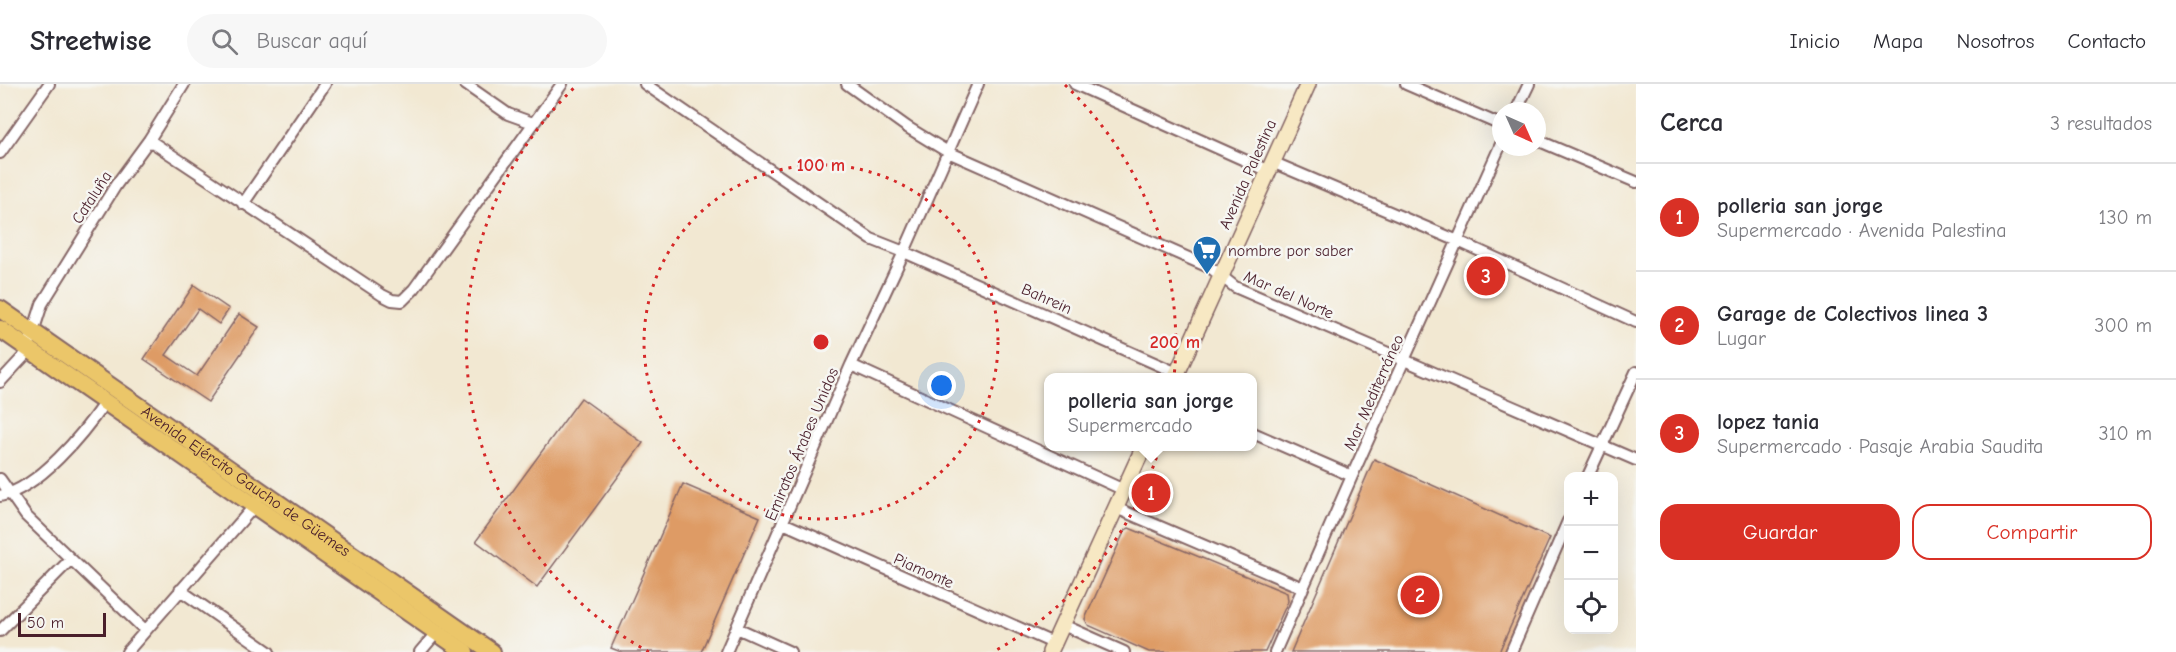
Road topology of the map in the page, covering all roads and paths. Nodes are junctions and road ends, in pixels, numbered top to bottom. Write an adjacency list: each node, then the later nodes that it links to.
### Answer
1 (49, 84): 19 (street)
2 (184, 84): 16 (street, Cataluña)
3 (326, 84): 23 (street)
4 (465, 84): 15 (street)
5 (562, 84): 15 (street)
6 (645, 84): 25 (street, Bahrein)
7 (847, 84): 18 (street, Mar del Norte)
8 (978, 84): 18 (street, Emiratos Árabes Unidos)
9 (1075, 84): 21 (street)
10 (1308, 84): 21 (street, Avenida Palestina)
11 (1406, 84): 14 (street)
12 (1528, 84): 13 (street)
13 (1520, 102)
14 (1492, 121)
15 (533, 123): 23 (street)
16 (149, 140): 23 (street); 30 (street, Cataluña)
17 (1546, 144): 22 (street)
18 (948, 152): 25 (street, Emiratos Árabes Unidos); 26 (street, Mar del Norte)
19 (0, 153)
20 (1496, 156): 24 (street, Mar Mediterráneo)
21 (1270, 167): 24 (street); 26 (street, Avenida Palestina)
22 (1636, 182)
23 (243, 204)
24 (1458, 242): 28 (street); 32 (street, Mar Mediterráneo)
25 (904, 252): 33 (street, Emiratos Árabes Unidos); 35 (street, Bahrein)
26 (1221, 276): 32 (street, Mar del Norte); 36 (street, Avenida Palestina)
27 (0, 309): 30 (main road, Avenida Ejército Gaucho de Güemes)
28 (1636, 322)
29 (0, 329): 31 (main road, Avenida Ejército Gaucho de Güemes)
30 (33, 331): 31 (street, Cataluña); 47 (main road, Avenida Ejército Gaucho de Güemes)
31 (28, 348): 37 (street); 38 (main road, Avenida Ejército Gaucho de Güemes)
32 (1404, 359): 40 (street, Mar del Norte); 44 (street, Mar Mediterráneo)
33 (851, 365): 46 (street); 51 (street, Emiratos Árabes Unidos)
34 (1636, 372): 40 (street)
35 (1172, 373)
36 (1177, 373)
37 (0, 382)
38 (105, 402): 48 (street); 49 (main road, Avenida Ejército Gaucho de Güemes)
39 (1257, 435): 44 (street)
40 (1602, 445): 42 (street, Mar del Norte); 43 (street)
41 (1142, 451): 46 (street)
42 (1636, 460)
43 (1590, 472)
44 (1352, 476): 54 (street, Mar Mediterráneo)
45 (0, 478): 48 (street)
46 (1124, 490): 50 (street)
47 (265, 494): 49 (street); 66 (main road, Avenida Ejército Gaucho de Güemes)
48 (4, 495): 53 (street)
49 (253, 506): 55 (street); 60 (main road, Avenida Ejército Gaucho de Güemes)
50 (1116, 508): 54 (street); 56 (street)
51 (783, 523): 57 (street, Emiratos Árabes Unidos); 61 (street, Piamonte)
52 (1567, 526): 71 (street)
53 (70, 560): 58 (street); 59 (street)
54 (1304, 588): 70 (street, Mar Mediterráneo)
55 (180, 590): 58 (street); 63 (street)
56 (1063, 625): 61 (street); 69 (street)
57 (737, 628): 67 (street, Emiratos Árabes Unidos); 68 (street)
58 (145, 630): 62 (street)
59 (0, 631)
60 (437, 632): 64 (street); 65 (main road, Avenida Ejército Gaucho de Güemes)
61 (1052, 648)
62 (127, 652)
63 (269, 652)
64 (420, 652)
65 (465, 652)
66 (492, 652)
67 (726, 652)
68 (790, 652)
69 (1124, 652)
70 (1275, 652)
71 (1511, 652)

